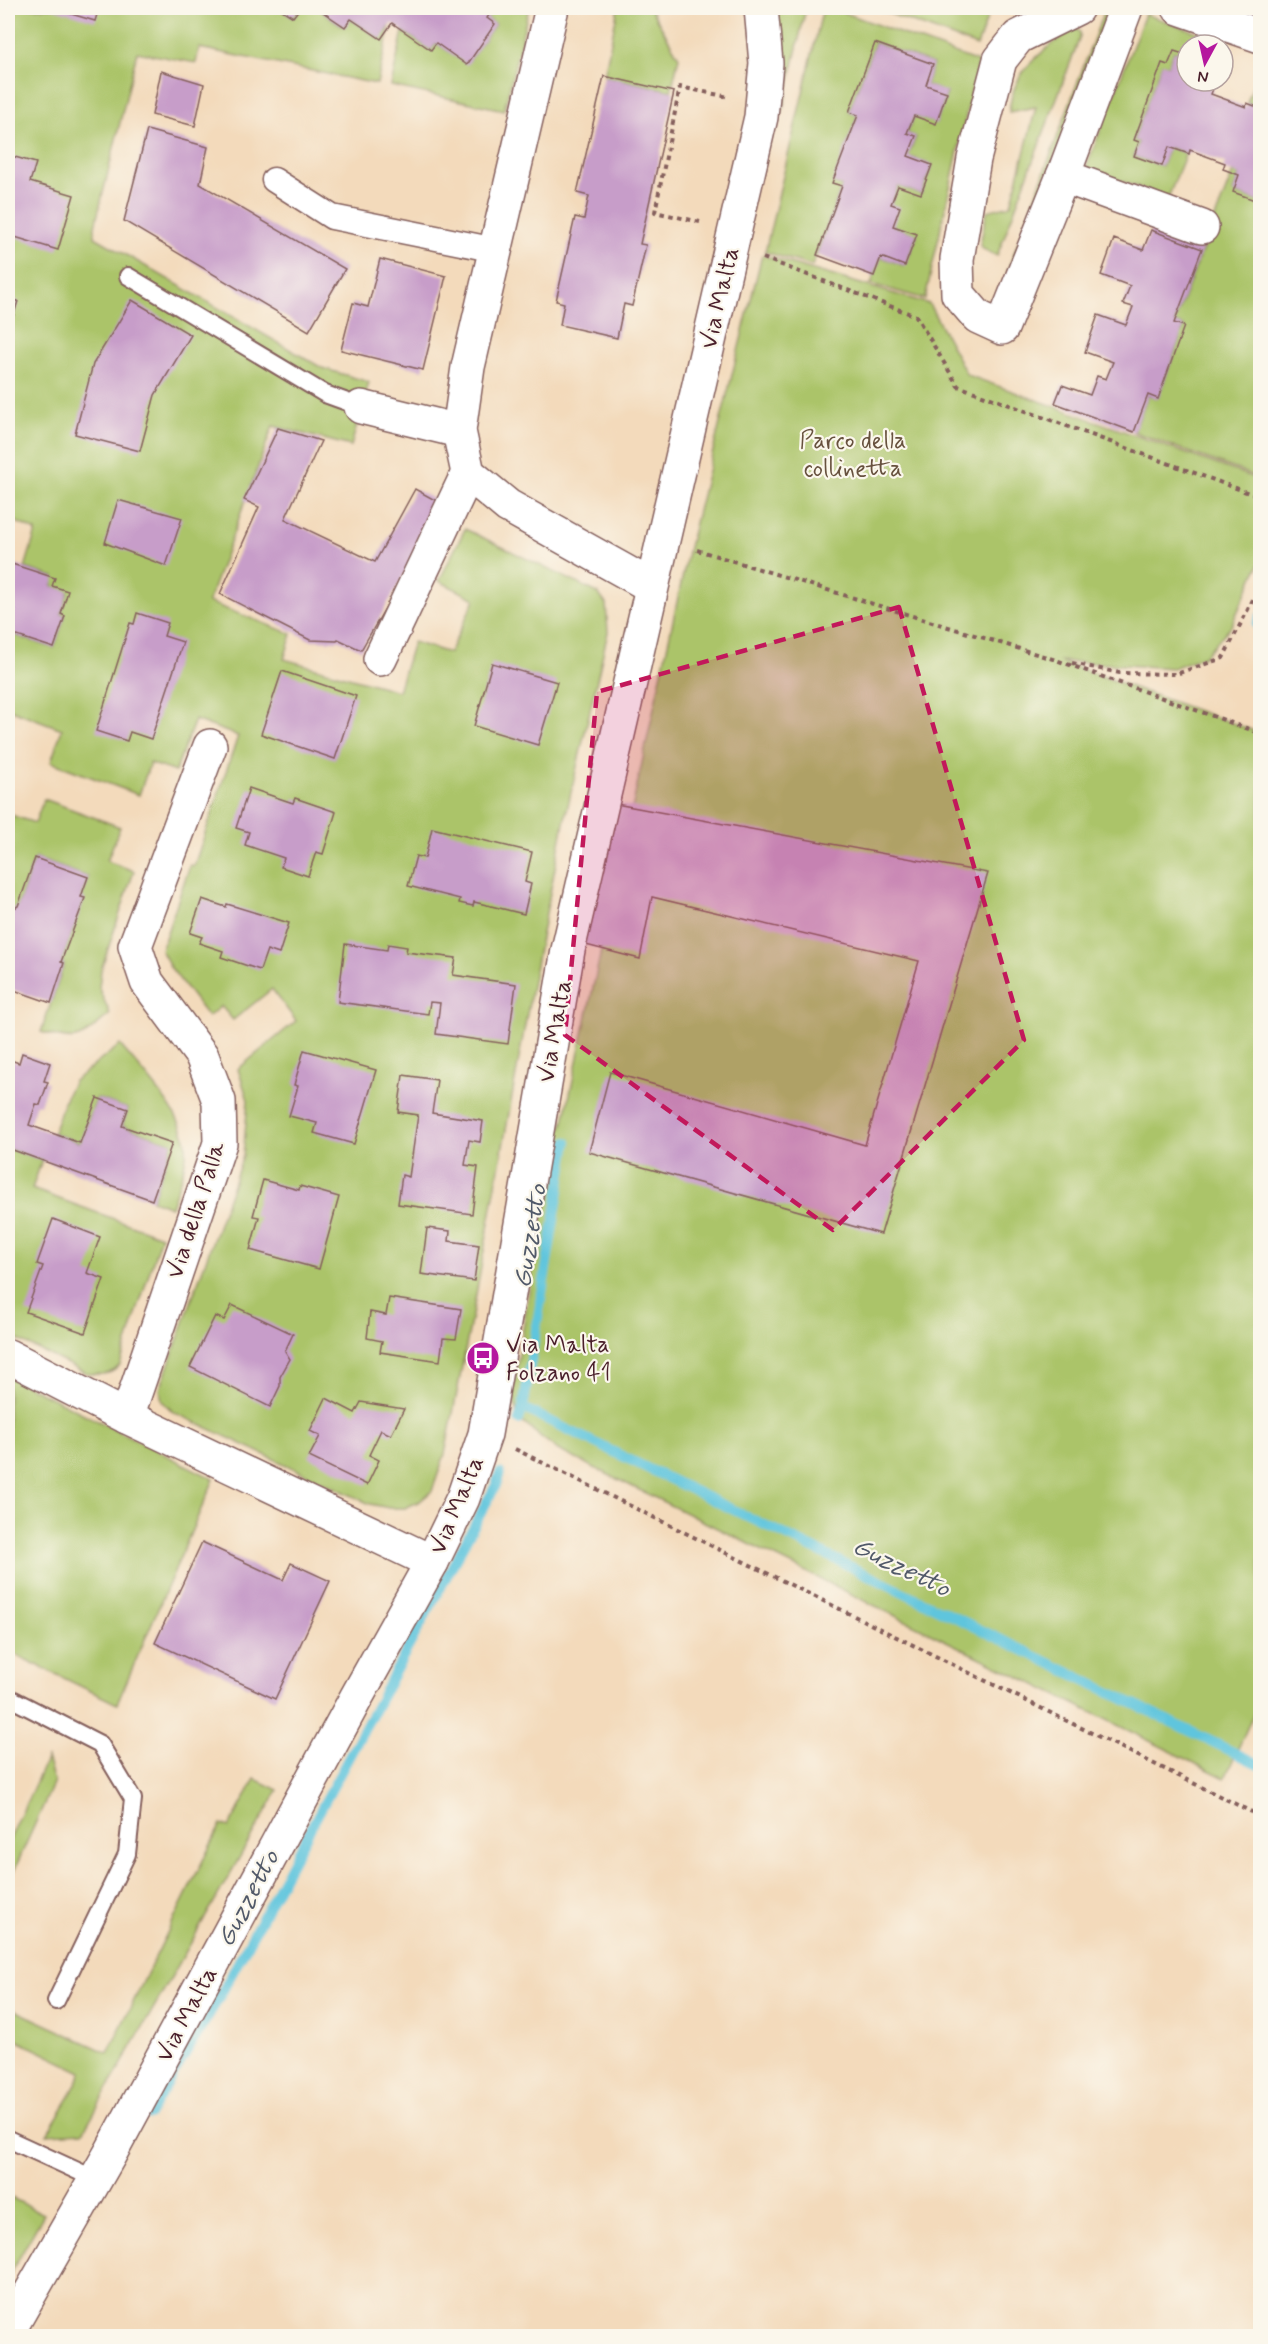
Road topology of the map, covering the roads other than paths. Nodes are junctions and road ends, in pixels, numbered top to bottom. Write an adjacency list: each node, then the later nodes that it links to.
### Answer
1 (552, 8): 12 (street)
2 (761, 8): 17 (street, Via Malta)
3 (1021, 8): 8 (street)
4 (1077, 8): 8 (street)
5 (1126, 8): 9 (street)
6 (1179, 8): 7 (street)
7 (1260, 36)
8 (1000, 60): 9 (street)
9 (1063, 176): 11 (street)
10 (274, 180): 12 (street)
11 (1202, 227)
12 (496, 250): 15 (street)
13 (128, 276): 14 (lane)
14 (361, 407): 15 (street)
15 (459, 431): 16 (street)
16 (468, 473): 17 (street); 18 (street)
17 (651, 586): 22 (street, Via Malta)
18 (380, 659)
19 (210, 746): 21 (street, Via della Palla)
20 (8, 1356): 21 (street)
21 (127, 1417): 22 (street)
22 (432, 1562): 26 (street, Via Malta)
23 (8, 1697): 24 (lane)
24 (56, 2001)
25 (8, 2139): 26 (lane)
26 (95, 2179): 27 (street, Via Malta)
27 (8, 2332)

